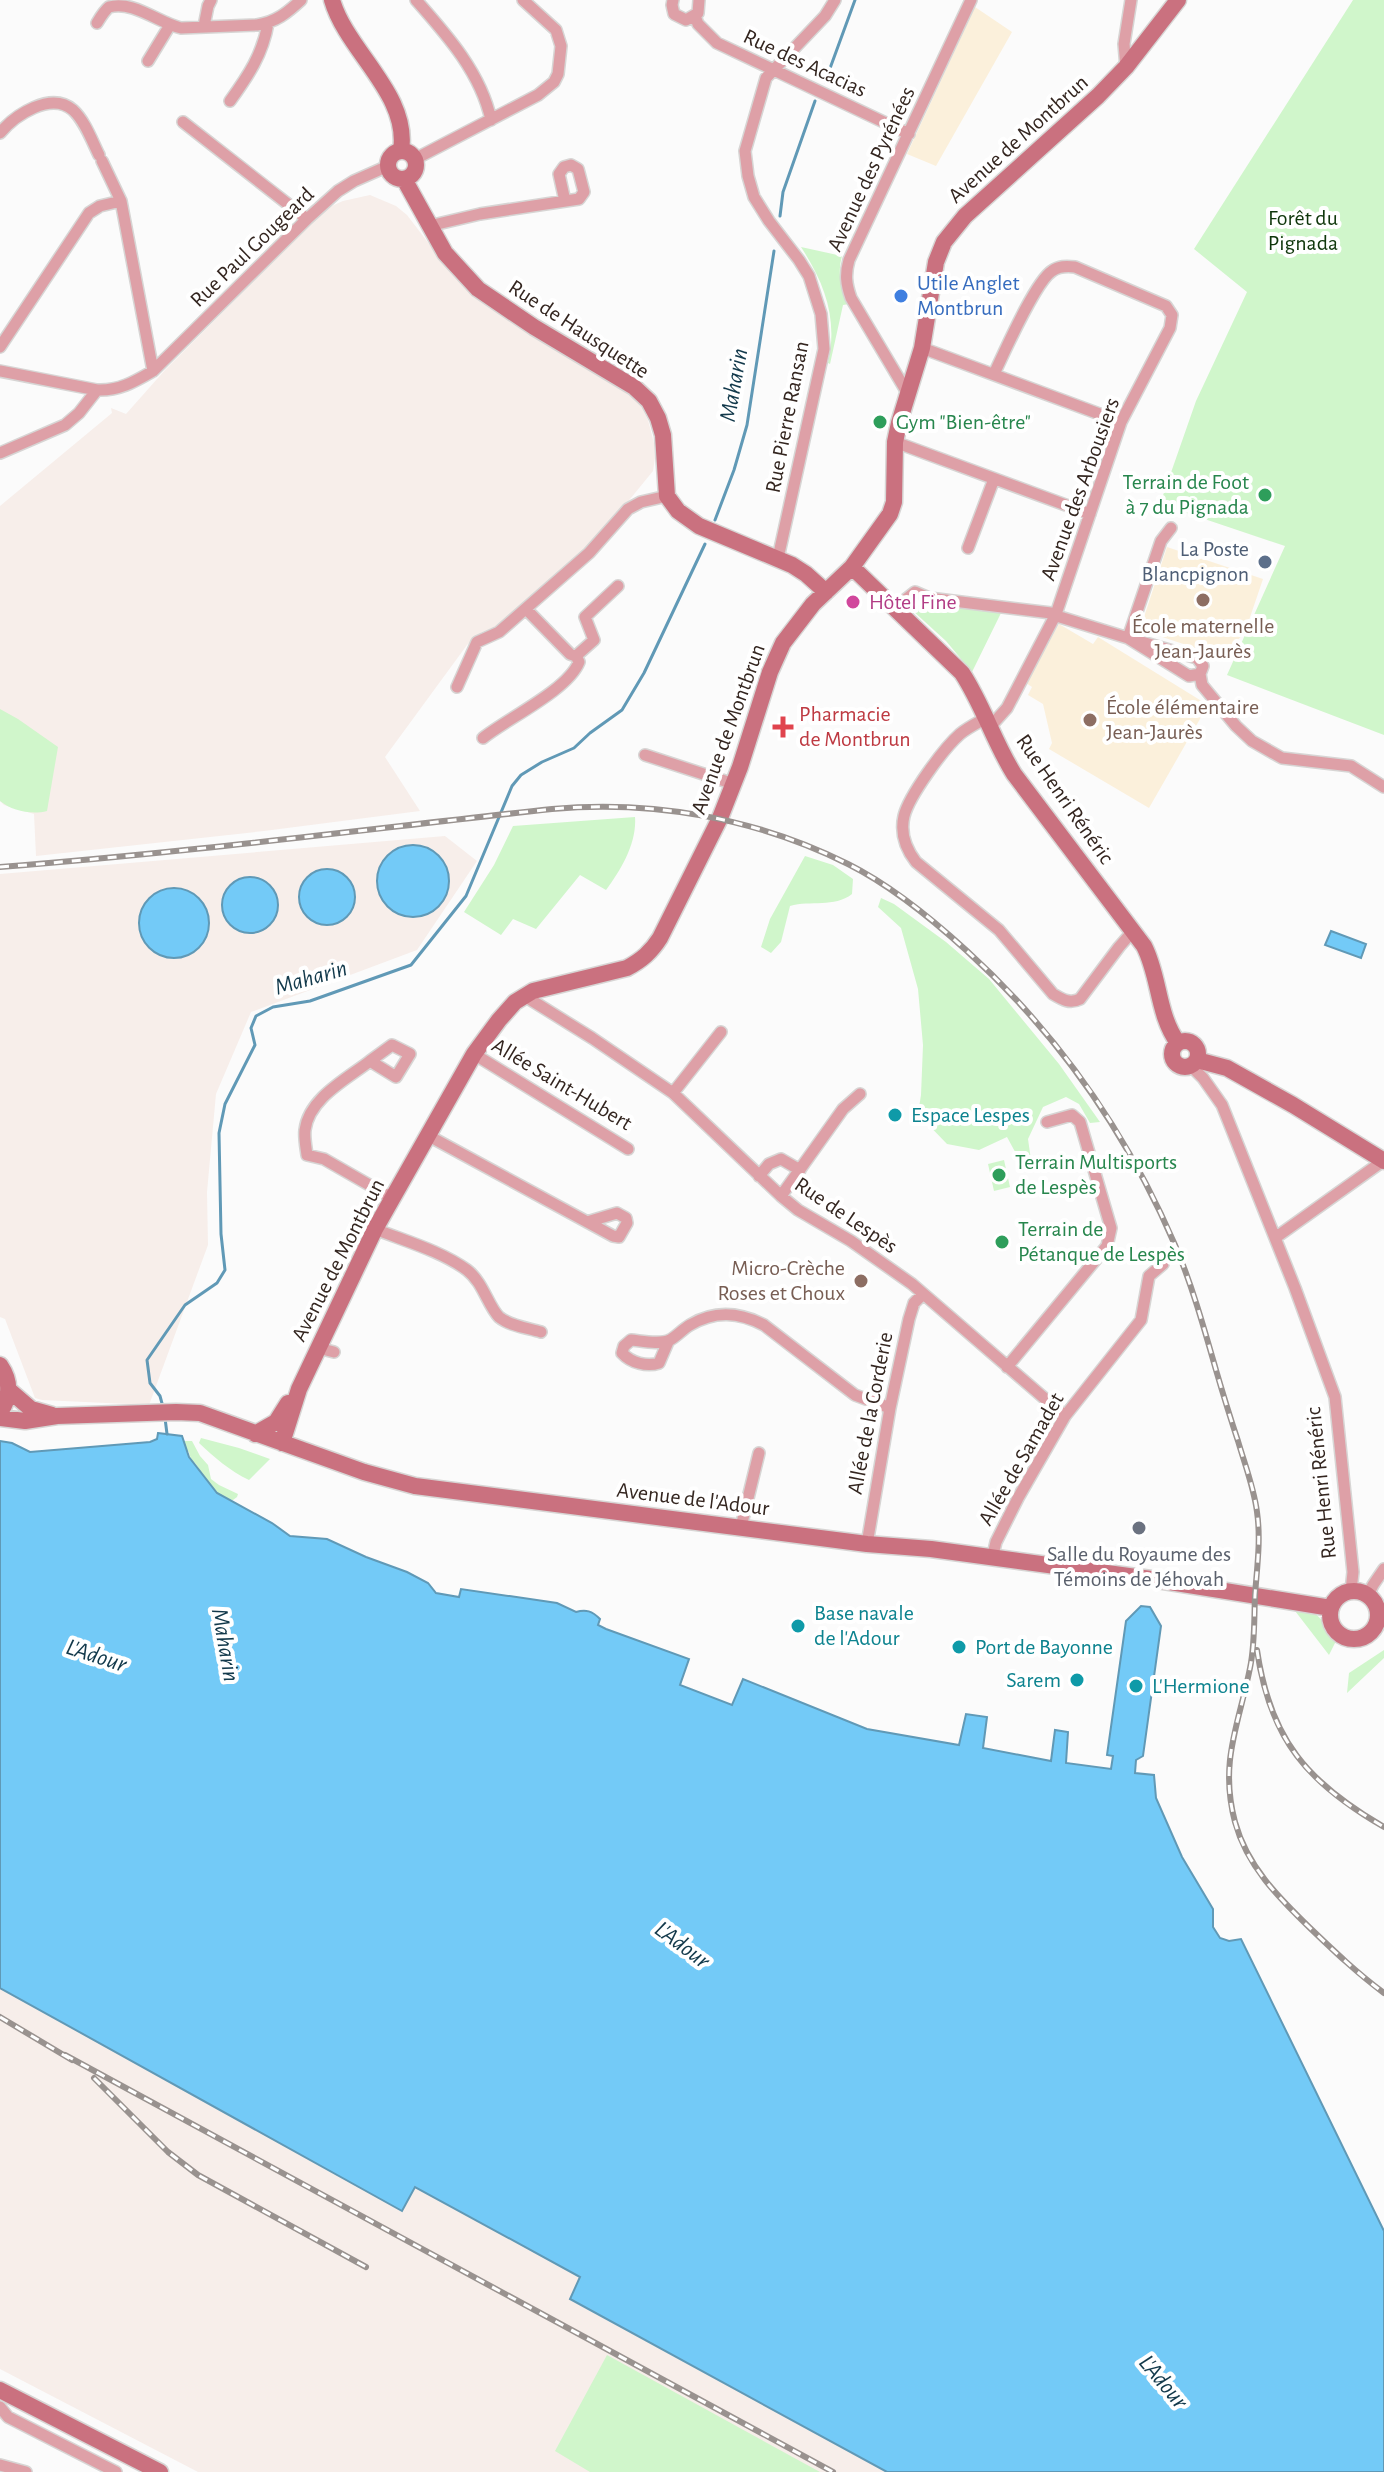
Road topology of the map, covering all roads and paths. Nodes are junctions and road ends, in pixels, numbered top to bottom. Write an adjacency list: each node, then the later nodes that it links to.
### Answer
1 (211, 0): 16 (street)
2 (301, 0): 14 (street)
3 (332, 0): 25 (street)
4 (416, 0): 21 (street)
5 (523, 0): 21 (street)
6 (672, 0): 12 (street, Rue des Acacias)
7 (699, 0): 12 (street)
8 (835, 0): 19 (street)
9 (971, 0): 24 (street, Avenue des Pyrénées)
10 (1131, 0): 18 (street)
11 (1178, 0): 18 (street, Avenue de Montbrun)
12 (695, 16): 19 (street, Rue des Acacias)
13 (97, 23): 15 (street)
14 (268, 23): 16 (street); 20 (street)
15 (170, 25): 16 (street); 17 (street)
16 (204, 26)
17 (148, 61)
18 (1126, 67): 33 (street, Avenue de Montbrun)
19 (773, 70): 24 (street, Rue des Acacias); 47 (street, Rue Pierre Ransan)
20 (230, 101)
21 (491, 120): 25 (street)
22 (183, 122): 30 (street)
23 (0, 133): 28 (street)
24 (909, 134): 38 (street, Avenue des Pyrénées)
25 (408, 155): 26 (street); 27 (street)
26 (388, 166): 27 (street); 30 (street, Rue Paul Gougeard)
27 (404, 179): 31 (street, Rue de Hausquette)
28 (121, 201): 32 (street); 35 (street)
29 (565, 201): 31 (street)
30 (307, 219): 35 (street, Rue Paul Gougeard)
31 (429, 226): 43 (street, Rue de Hausquette)
32 (0, 347)
33 (922, 348): 36 (street); 38 (street, Avenue de Montbrun)
34 (0, 371): 37 (street)
35 (153, 371): 37 (street, Rue Paul Gougeard)
36 (994, 374): 39 (street); 39 (street, Avenue des Arbousiers)
37 (97, 390): 41 (street)
38 (908, 394): 40 (street, Avenue de Montbrun)
39 (1121, 422): 44 (street, Avenue des Arbousiers)
40 (895, 442): 42 (street); 48 (street, Avenue de Montbrun)
41 (0, 453)
42 (994, 479): 44 (street); 46 (street)
43 (667, 496): 47 (street); 52 (street)
44 (1090, 514): 53 (street, Avenue des Arbousiers)
45 (1171, 528): 54 (street)
46 (968, 548)
47 (778, 558): 50 (street)
48 (852, 567): 50 (street, Avenue de Montbrun); 51 (street, Rue Henri Rénéric)
49 (618, 586): 55 (street)
50 (826, 592): 60 (street, Avenue de Montbrun)
51 (896, 607): 53 (street); 57 (street, Rue Henri Rénéric)
52 (526, 609): 55 (street); 56 (street)
53 (1056, 614): 54 (street); 57 (street, Avenue des Arbousiers)
54 (1128, 638): 61 (street)
55 (576, 656): 58 (street)
56 (457, 687)
57 (988, 723): 62 (street, Rue Henri Rénéric); 62 (street, Avenue des Arbousiers)
58 (483, 738)
59 (645, 755): 60 (street)
60 (734, 784): 63 (street, Avenue de Montbrun)
61 (1384, 787)
62 (1133, 931): 67 (street, Rue Henri Rénéric)
63 (526, 994): 65 (street, Avenue de Montbrun); 68 (street, Rue de Lespès)
64 (721, 1032): 68 (street)
65 (474, 1054): 71 (street, Avenue de Montbrun); 72 (street, Allée Saint-Hubert)
66 (370, 1061): 77 (street)
67 (1194, 1063): 73 (street); 80 (street, Rue Henri Rénéric)
68 (673, 1093): 75 (street, Rue de Lespès)
69 (860, 1094): 74 (street)
70 (1047, 1122): 86 (street)
71 (427, 1135): 77 (street, Avenue de Montbrun); 78 (street)
72 (628, 1149)
73 (1384, 1161): 80 (street)
74 (800, 1170): 75 (street); 76 (street)
75 (759, 1176): 76 (street, Rue de Lespès)
76 (781, 1196): 82 (street, Rue de Lespès)
77 (392, 1198): 79 (street, Avenue de Montbrun)
78 (587, 1222)
79 (375, 1229): 83 (street); 87 (street, Avenue de Montbrun)
80 (1275, 1238): 100 (street, Rue Henri Rénéric)
81 (1163, 1264): 92 (street, Allée de Samadet)
82 (923, 1294): 86 (street, Rue de Lespès); 89 (street, Allée de la Corderie)
83 (541, 1332)
84 (668, 1342): 89 (street)
85 (0, 1365): 88 (street)
86 (1007, 1367): 92 (street, Rue de Lespès)
87 (299, 1389): 93 (street); 94 (street, Avenue de Montbrun)
88 (9, 1390): 90 (street); 91 (street, Avenue de l'Adour)
89 (890, 1408): 97 (street, Allée de la Corderie)
90 (0, 1415): 91 (street, Avenue de l'Adour)
91 (57, 1416): 93 (street, Avenue de l'Adour)
92 (1065, 1416): 98 (street, Allée de Samadet)
93 (255, 1434): 94 (street, Avenue de l'Adour)
94 (282, 1443): 96 (street, Avenue de l'Adour)
95 (759, 1453): 96 (street)
96 (741, 1527): 97 (street, Avenue de l'Adour)
97 (867, 1544): 98 (street, Avenue de l'Adour)
98 (992, 1559): 102 (street, Avenue de l'Adour)
99 (1384, 1569): 101 (street)
100 (1351, 1591): 101 (street); 102 (street)
101 (1368, 1595): 103 (street)
102 (1331, 1608): 103 (street)
103 (1381, 1617)
104 (0, 2390): 109 (street)
105 (0, 2407): 108 (street)
106 (0, 2465): 107 (street)
107 (22, 2471)
108 (116, 2472)
109 (160, 2472)

